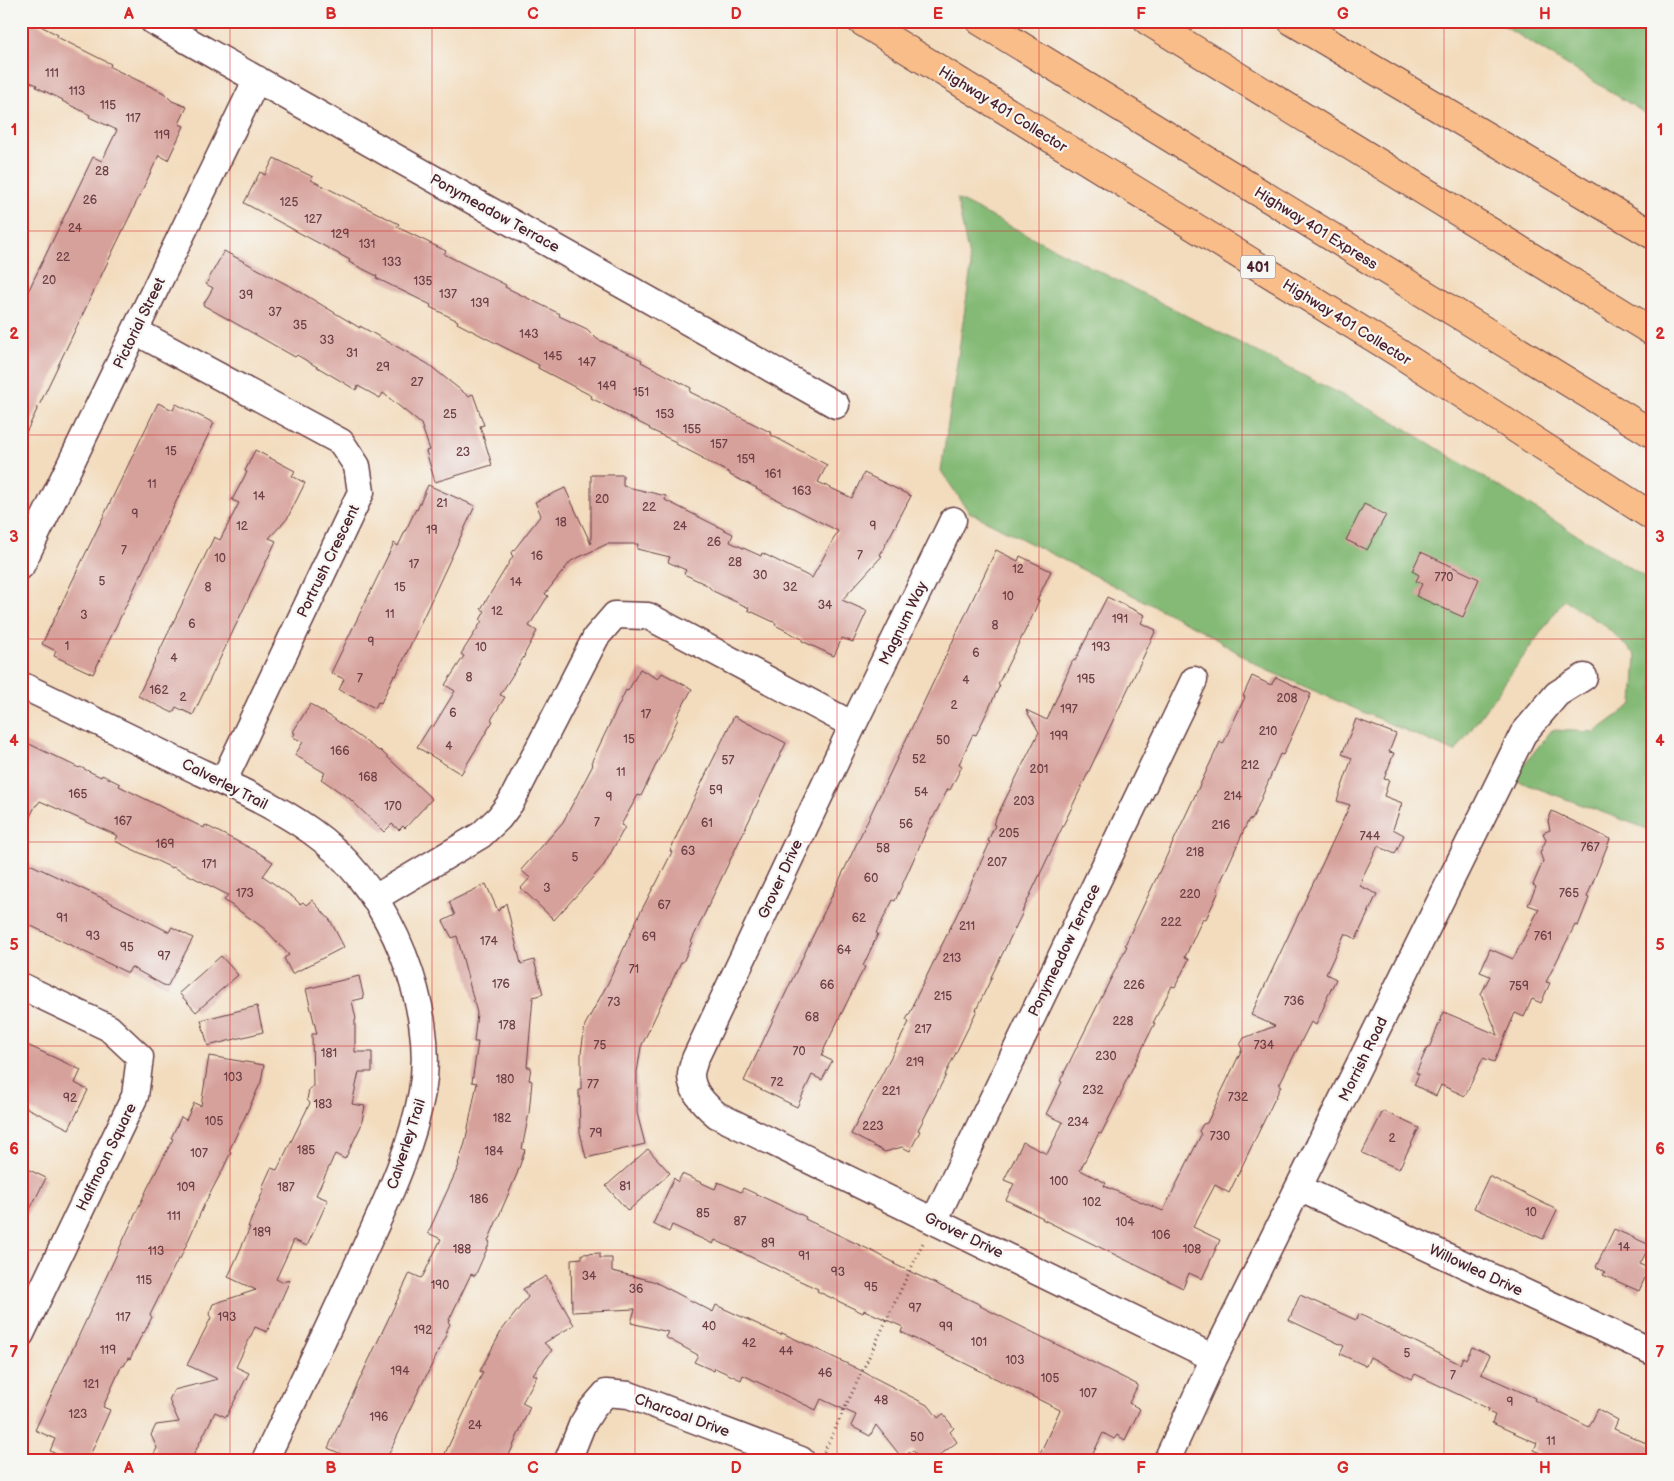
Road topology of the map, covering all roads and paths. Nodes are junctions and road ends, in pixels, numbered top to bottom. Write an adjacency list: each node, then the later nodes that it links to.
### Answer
1 (153, 21): 6 (street, Ponymeadow Terrace)
2 (861, 21): 12 (highway, Highway 401 Collector / 401)
3 (980, 21): 11 (highway, Highway 401 Express)
4 (1148, 21): 9 (highway)
5 (1292, 21): 7 (highway)
6 (257, 79): 8 (street, Pictorial Street); 10 (street, Ponymeadow Terrace)
7 (1653, 235)
8 (136, 331): 14 (street, Pictorial Street); 19 (street, Portrush Crescent)
9 (1653, 332)
10 (836, 405)
11 (1653, 434)
12 (1653, 517)
13 (953, 520): 18 (street, Magnum Way)
14 (21, 566)
15 (1584, 677): 22 (street, Morrish Road)
16 (1194, 680): 23 (street, Ponymeadow Terrace)
17 (21, 685): 19 (street, Calverley Trail)
18 (853, 725): 20 (street); 23 (street, Grover Drive)
19 (223, 782): 20 (street, Calverley Trail)
20 (375, 898): 28 (street, Calverley Trail)
21 (21, 986): 24 (street, Halfmoon Square)
22 (1299, 1188): 26 (street, Willowlea Drive); 27 (street, Morrish Road)
23 (934, 1221): 27 (street, Grover Drive); 31 (path)
24 (29, 1295): 25 (street, Halfmoon Square)
25 (21, 1334)
26 (1653, 1352)
27 (1214, 1358): 32 (street, Morrish Road)
28 (265, 1460)
29 (568, 1460): 30 (street, Charcoal Drive)
30 (801, 1460)
31 (821, 1460)
32 (1168, 1460)

